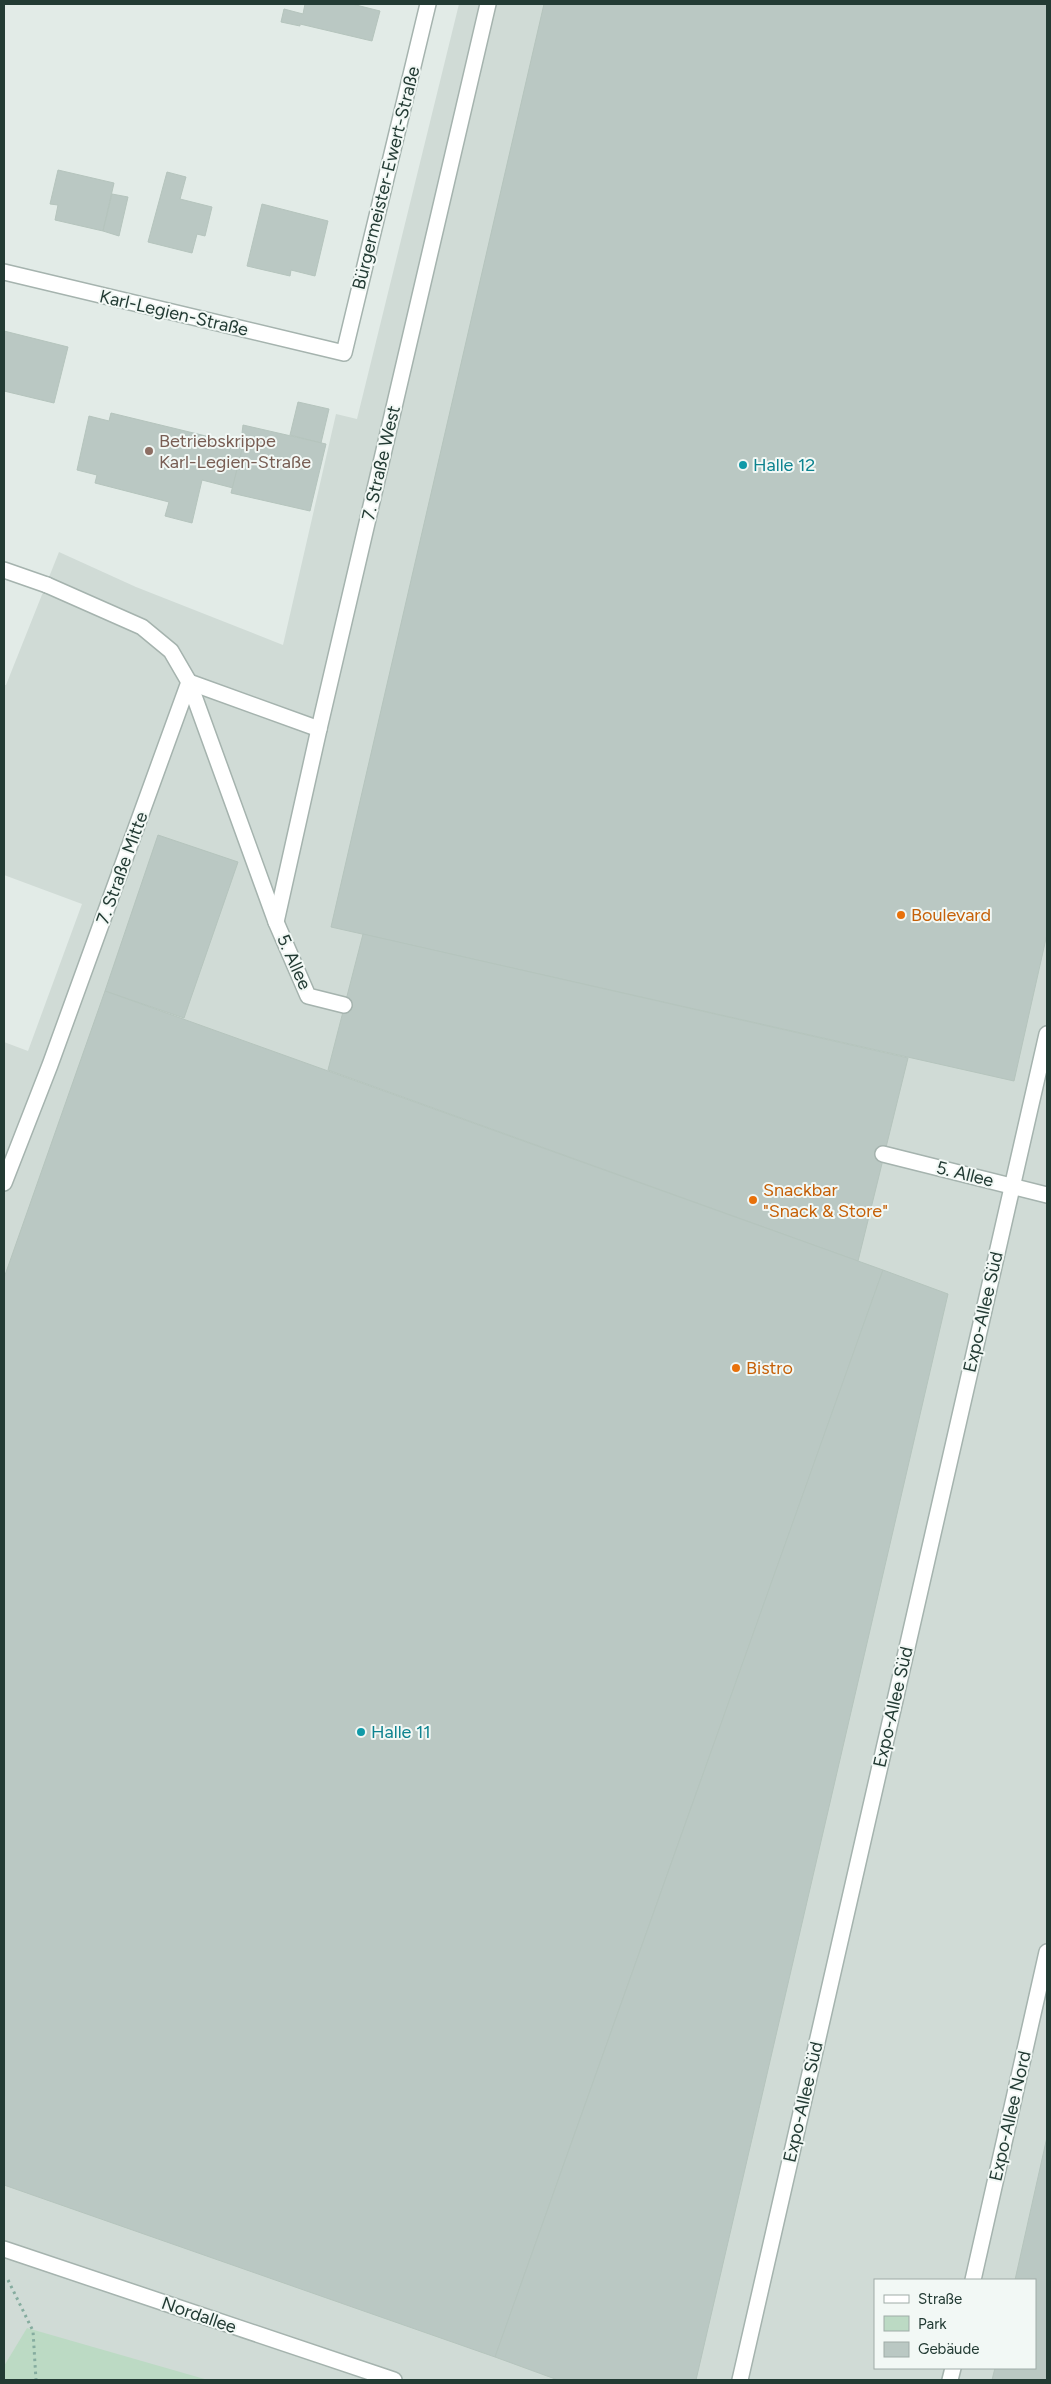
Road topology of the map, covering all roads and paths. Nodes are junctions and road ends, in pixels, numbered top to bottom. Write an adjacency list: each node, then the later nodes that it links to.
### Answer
1 (428, 4): 4 (street, Bürgermeister-Ewert-Straße)
2 (488, 4): 7 (street, 7. Straße West)
3 (4, 272): 4 (street, Karl-Legien-Straße)
4 (344, 353)
5 (4, 570): 6 (street)
6 (189, 682): 7 (street); 8 (street); 12 (street, 7. Straße Mitte)
7 (319, 729): 8 (street, 7. Straße West)
8 (276, 922): 9 (street, 5. Allee)
9 (344, 1005)
10 (1047, 1034): 13 (street, Expo-Allee Süd)
11 (883, 1154): 13 (street, 5. Allee)
12 (4, 1183)
13 (1012, 1186): 14 (street, 5. Allee); 21 (street, Expo-Allee Süd)
14 (1047, 1195)
15 (1047, 1952): 18 (street, Expo-Allee Nord)
16 (4, 2249): 20 (street, Nordallee)
17 (8, 2279): 19 (path)
18 (973, 2279)
19 (36, 2380)
20 (394, 2380)
21 (740, 2380)

